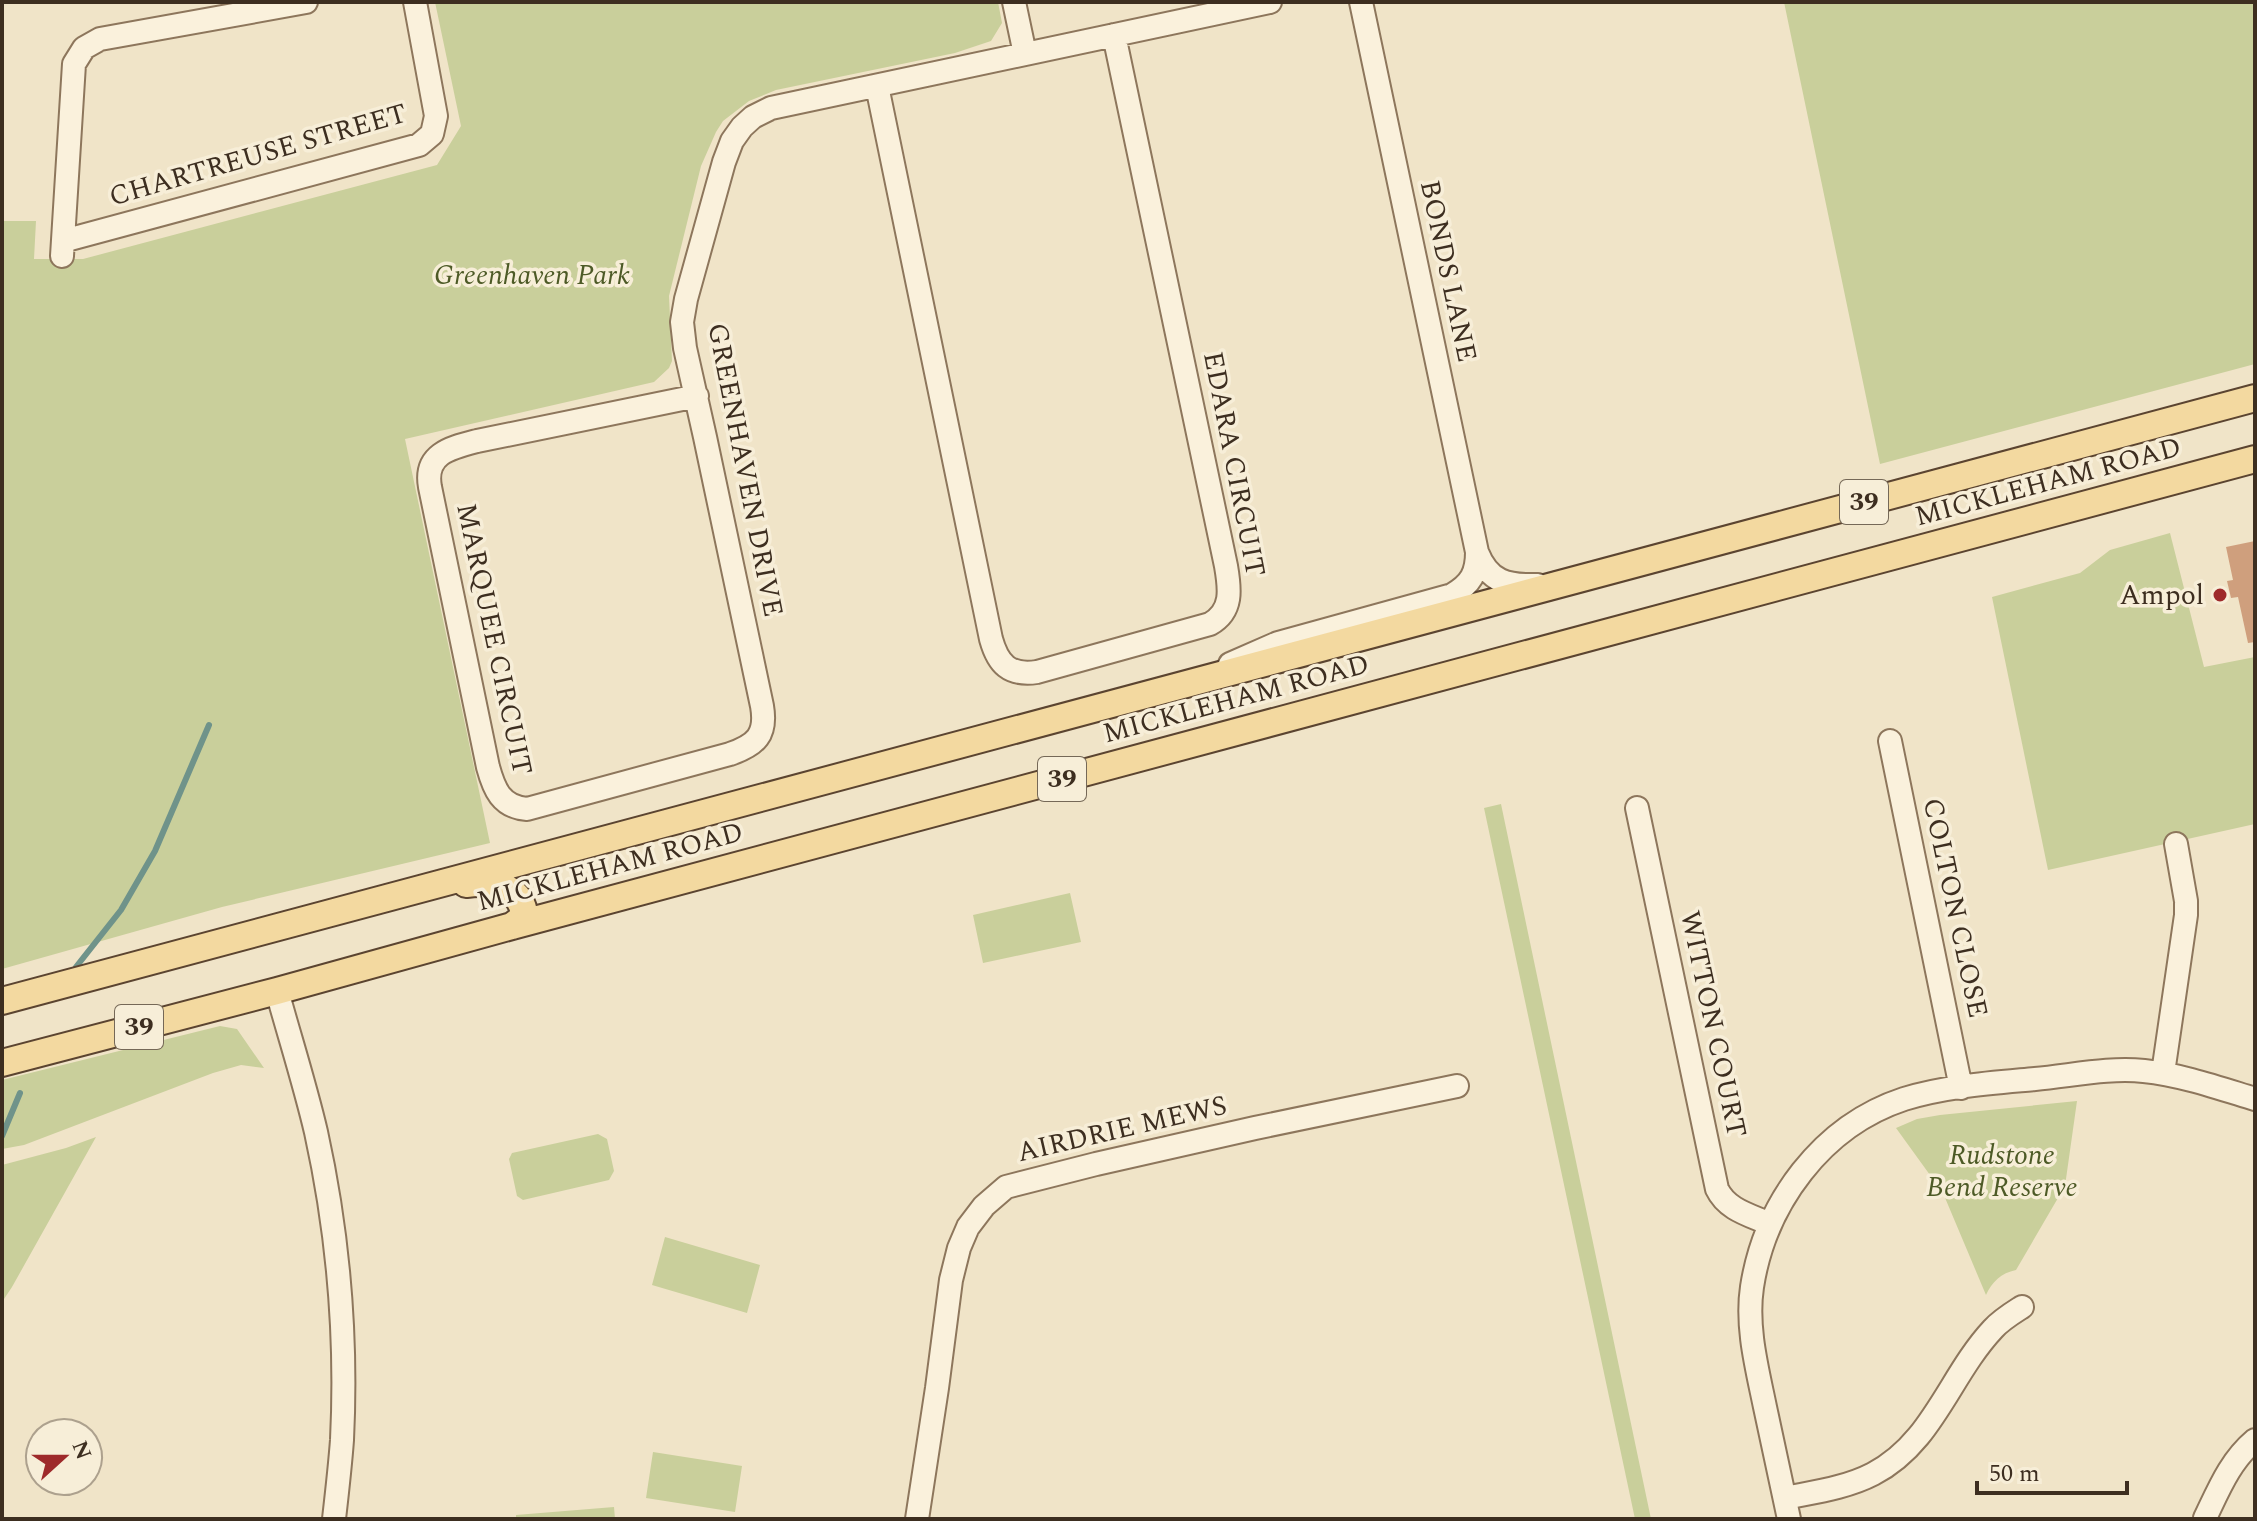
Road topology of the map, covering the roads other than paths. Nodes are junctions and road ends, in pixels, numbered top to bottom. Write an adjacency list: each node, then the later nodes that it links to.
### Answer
1 (306, 2): 2 (street, CHARTREUSE STREET)
2 (415, 2)
3 (1014, 2): 7 (street)
4 (1270, 2): 6 (street, GREENHAVEN DRIVE)
5 (1361, 2): 12 (street, BONDS LANE)
6 (1114, 35): 7 (street, GREENHAVEN DRIVE); 8 (street, EDARA CIRCUIT)
7 (1025, 54): 8 (street, GREENHAVEN DRIVE)
8 (877, 86): 9 (street, GREENHAVEN DRIVE)
9 (697, 396): 15 (street, GREENHAVEN DRIVE); 15 (street, MARQUEE CIRCUIT)
10 (2255, 398): 13 (main road, MICKLEHAM ROAD / 39)
11 (2255, 459): 20 (main road, MICKLEHAM ROAD / 39)
12 (1477, 552): 13 (street); 14 (street)
13 (1555, 584): 14 (main road, MICKLEHAM ROAD / 39)
14 (1198, 680): 19 (main road, MICKLEHAM ROAD / 39)
15 (762, 706)
16 (1890, 741): 26 (street, COLTON CLOSE)
17 (1637, 808): 28 (street, WITTON COURT)
18 (2176, 844): 24 (street)
19 (396, 895): 20 (main road); 22 (main road, MICKLEHAM ROAD / 39)
20 (512, 926): 21 (main road, MICKLEHAM ROAD / 39)
21 (277, 991): 23 (main road, MICKLEHAM ROAD / 39); 34 (street)
22 (2, 1001)
23 (2, 1063)
24 (2163, 1073): 26 (street); 27 (street)
25 (1457, 1086): 35 (street, AIRDRIE MEWS)
26 (1961, 1088): 28 (street)
27 (2255, 1099)
28 (1770, 1224): 32 (street)
29 (2022, 1307): 32 (street)
30 (2255, 1440): 33 (street)
31 (2255, 1461): 33 (street)
32 (1787, 1509)
33 (2205, 1518)
34 (334, 1519)
35 (917, 1519)

